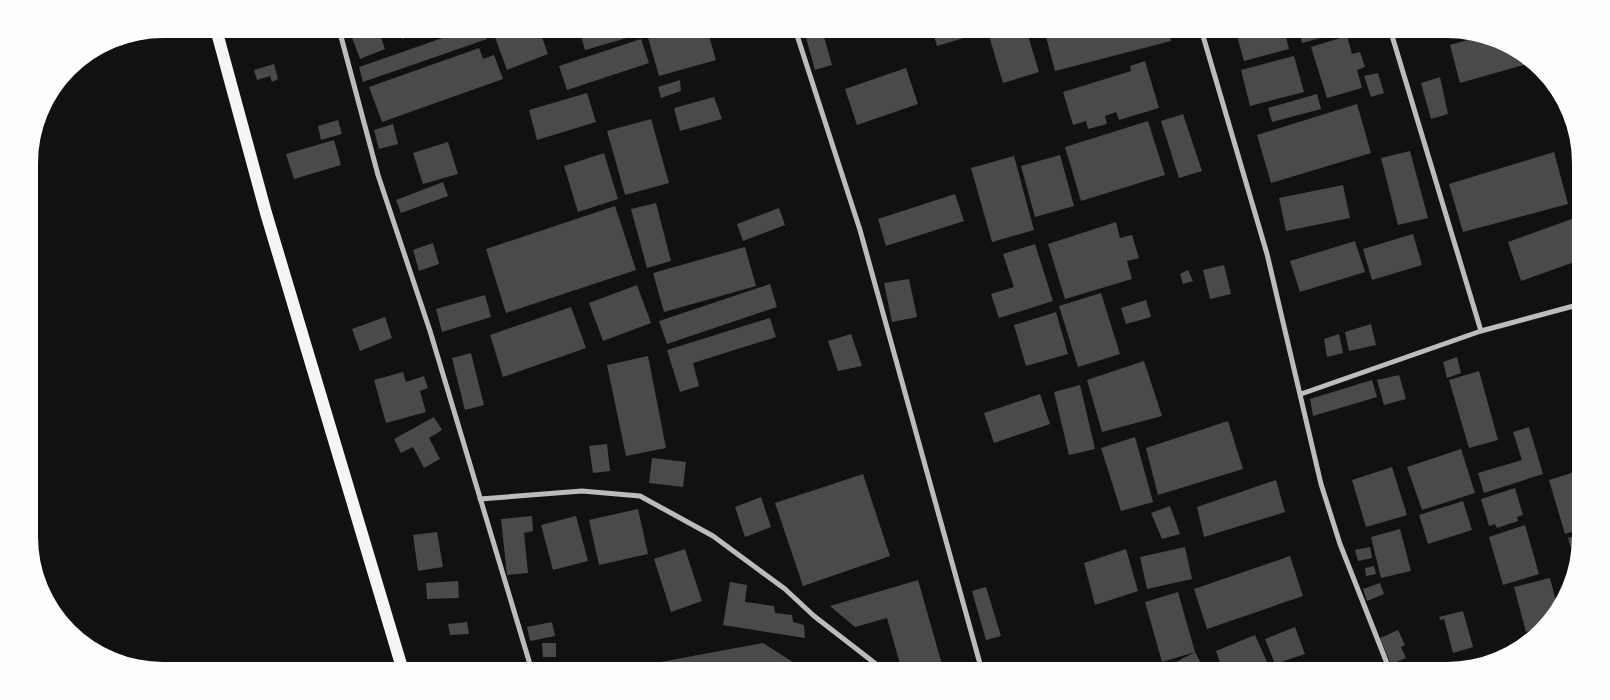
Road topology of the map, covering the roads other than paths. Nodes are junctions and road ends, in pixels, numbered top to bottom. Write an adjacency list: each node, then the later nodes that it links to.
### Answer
1 (218, 38): 10 (main road)
2 (341, 38): 9 (street)
3 (798, 38): 13 (street)
4 (1204, 38): 8 (street)
5 (1393, 38): 7 (street)
6 (1572, 306): 7 (street)
7 (1481, 331): 8 (street)
8 (1301, 394): 14 (street)
9 (480, 499): 11 (street); 12 (street)
10 (400, 662)
11 (529, 662)
12 (873, 662)
13 (980, 662)
14 (1386, 662)

